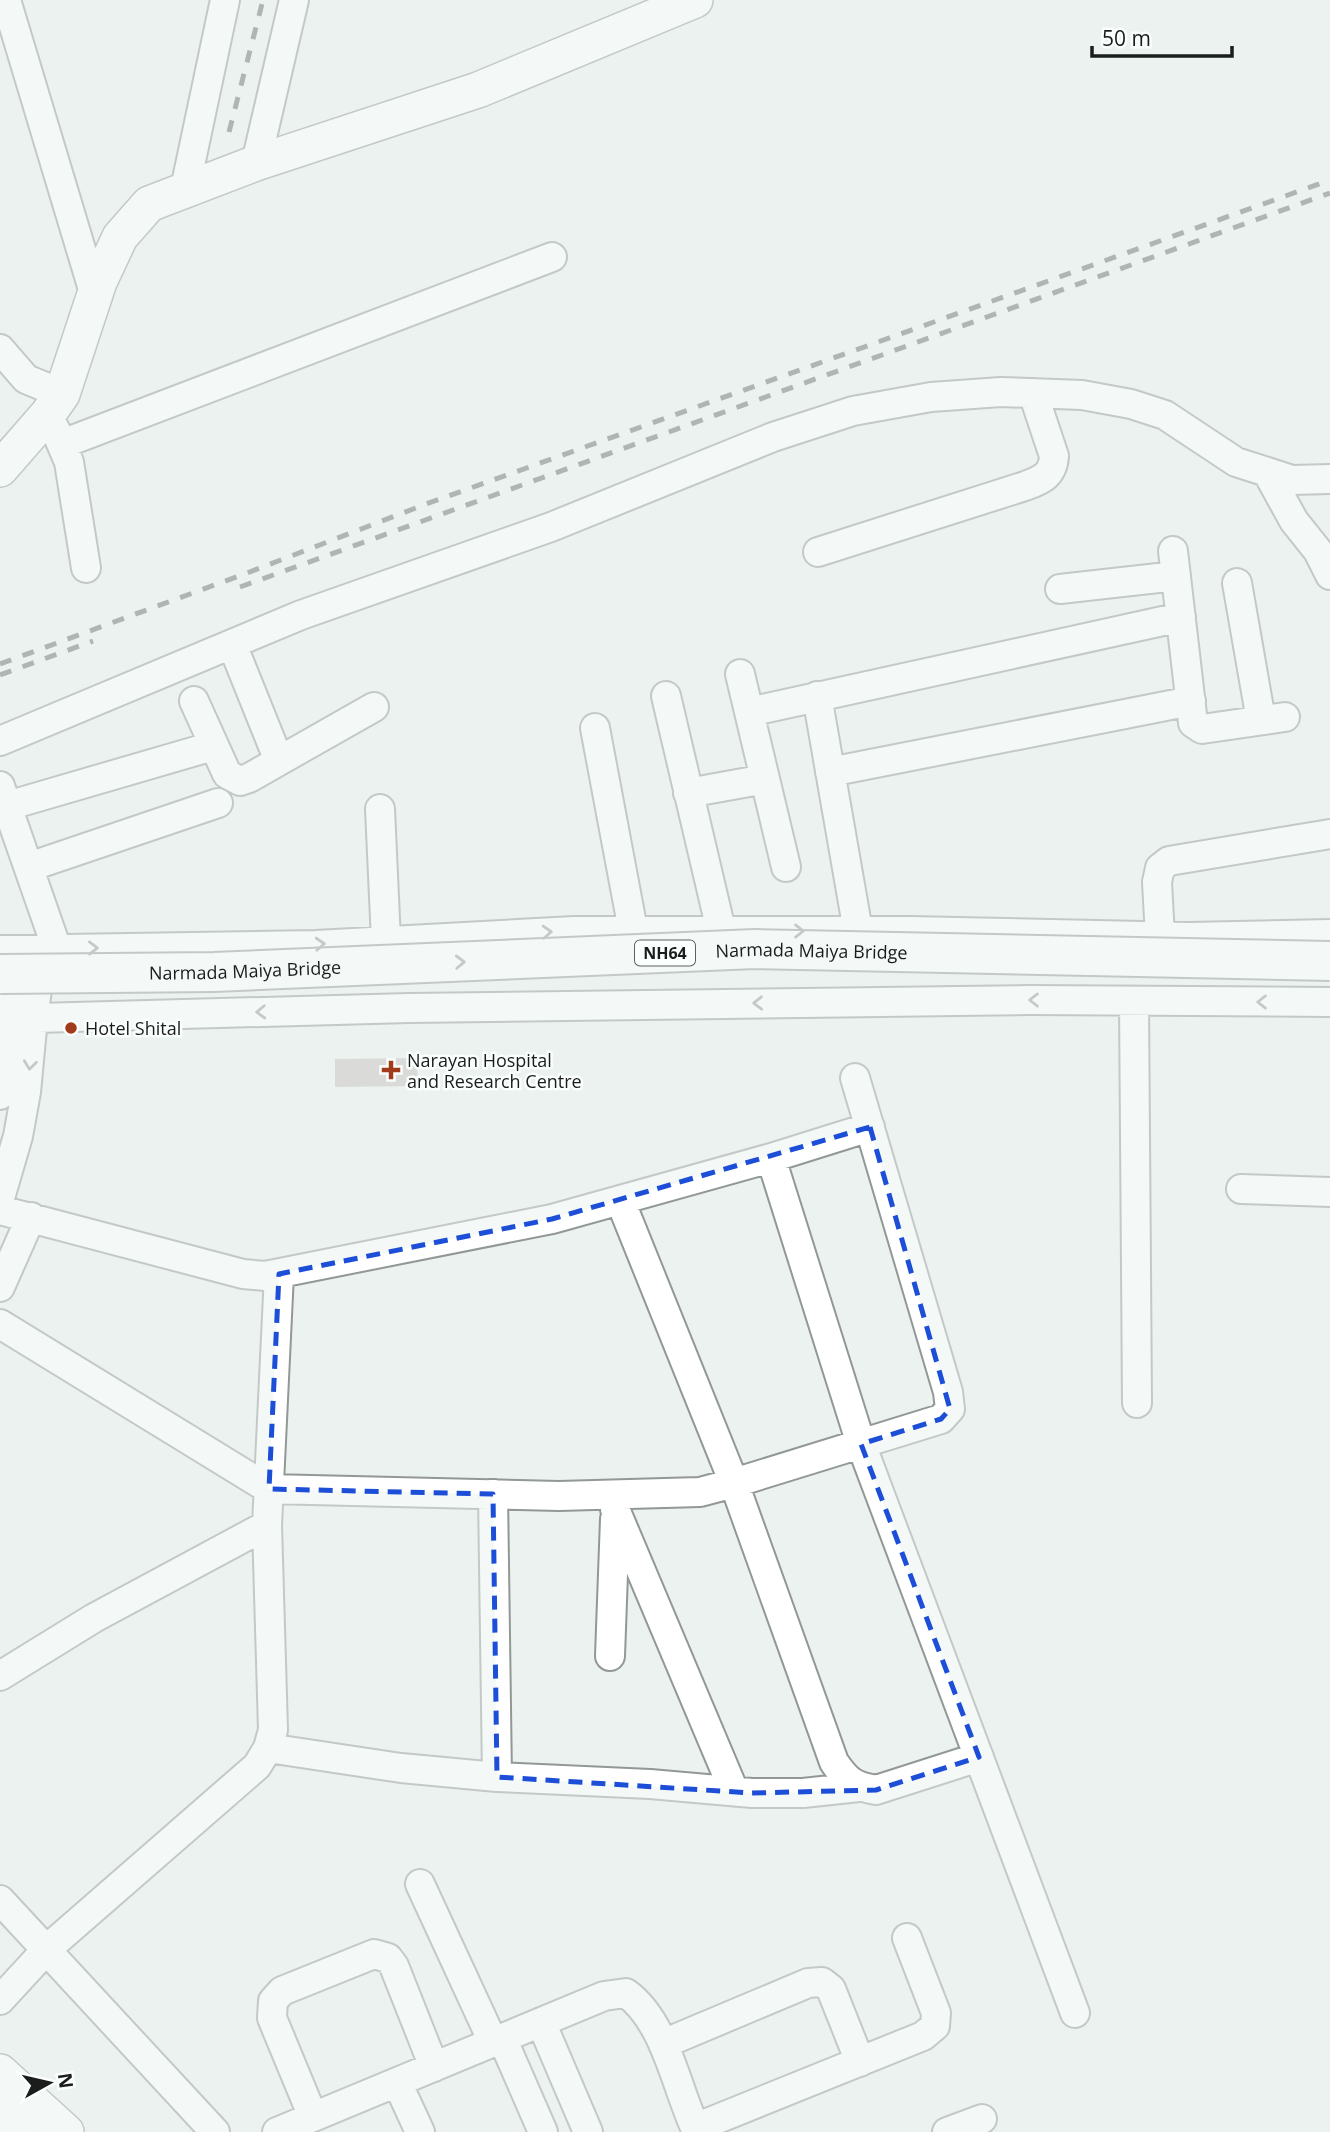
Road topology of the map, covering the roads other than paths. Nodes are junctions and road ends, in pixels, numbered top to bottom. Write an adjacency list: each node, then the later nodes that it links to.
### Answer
1 (293, 0): 5 (street)
2 (695, 0): 5 (main road)
3 (225, 2): 6 (street)
4 (9, 10): 8 (street)
5 (256, 163): 6 (main road)
6 (185, 189): 8 (main road)
7 (552, 257): 11 (street)
8 (95, 296): 11 (main road)
9 (0, 349): 11 (street)
10 (1033, 393): 13 (street); 15 (street); 21 (street)
11 (57, 417): 12 (main road); 16 (street)
12 (0, 470)
13 (1267, 472): 14 (street); 17 (street)
14 (1330, 479)
15 (818, 552)
16 (86, 568)
17 (1330, 575)
18 (1237, 583): 26 (street)
19 (1060, 589): 20 (street)
20 (1181, 617): 24 (street); 26 (street)
21 (232, 644): 30 (street); 32 (street)
22 (740, 674): 28 (street)
23 (666, 696): 35 (street)
24 (817, 696): 28 (street); 33 (street)
25 (194, 701): 31 (street)
26 (1191, 701): 33 (street)
27 (374, 707): 32 (street)
28 (749, 712): 34 (street)
29 (595, 728): 42 (street)
30 (0, 741)
31 (213, 747): 32 (street); 36 (street)
32 (279, 761)
33 (830, 772): 44 (street)
34 (765, 779): 35 (street); 41 (street)
35 (688, 793): 43 (street)
36 (4, 796): 40 (street)
37 (218, 803): 40 (street)
38 (380, 809): 47 (street)
39 (1330, 834): 46 (street)
40 (29, 867): 48 (street)
41 (786, 867)
42 (633, 930): 43 (street, NH64); 47 (street, NH64, one-way to 42)
43 (720, 930): 44 (street, NH64, one-way to 44)
44 (858, 931): 46 (street, NH64)
45 (1330, 934): 46 (street, NH64)
46 (1160, 937)
47 (386, 941): 48 (street, NH64, one-way to 47)
48 (50, 949): 49 (street, NH64); 54 (street)
49 (5, 958): 50 (highway, Narmada Maiya Bridge / NH64, one-way to 50, bridge); 54 (street)
50 (1330, 961)
51 (1330, 980): 54 (highway, NH64)
52 (1134, 1001): 53 (street, one-way to 52); 54 (street, one-way to 54); 68 (street)
53 (1330, 1002)
54 (10, 1012): 56 (street); 61 (street, one-way to 61)
55 (855, 1077): 57 (street)
56 (0, 1095)
57 (870, 1127): 58 (street); 69 (street)
58 (771, 1158): 62 (street); 69 (street)
59 (1241, 1189): 60 (street)
60 (1330, 1192)
61 (0, 1198)
62 (620, 1200): 65 (street); 70 (street)
63 (0, 1210): 64 (street)
64 (31, 1217): 65 (street); 66 (street)
65 (279, 1274): 71 (street)
66 (0, 1287)
67 (0, 1324): 71 (street)
68 (1137, 1403)
69 (861, 1444): 70 (street); 78 (street)
70 (734, 1483): 73 (street); 80 (street)
71 (269, 1489): 72 (street); 74 (street)
72 (493, 1494): 73 (street); 79 (street)
73 (615, 1502): 75 (street); 81 (street)
74 (267, 1525): 76 (street); 77 (street)
75 (610, 1656)
76 (0, 1676)
77 (268, 1748): 79 (street); 85 (street)
78 (979, 1757): 80 (street); 87 (street)
79 (497, 1777): 81 (street)
80 (859, 1787): 81 (street)
81 (734, 1791)
82 (420, 1884): 89 (street)
83 (0, 1900): 85 (street)
84 (907, 1938): 91 (street)
85 (47, 1949): 86 (street); 101 (street)
86 (0, 2000)
87 (1075, 2013)
88 (541, 2022): 89 (street); 90 (street); 105 (street)
89 (498, 2040): 92 (street); 104 (street)
90 (663, 2044): 91 (street); 98 (street)
91 (860, 2062): 98 (street)
92 (434, 2067): 94 (street); 96 (street)
93 (0, 2072): 100 (main road)
94 (397, 2082): 96 (street); 103 (street)
95 (0, 2111): 99 (main road)
96 (313, 2117): 102 (street)
97 (982, 2119): 106 (street)
98 (696, 2130)
99 (22, 2132)
100 (66, 2132)
101 (215, 2132)
102 (277, 2132)
103 (420, 2132)
104 (543, 2132)
105 (588, 2132)
106 (947, 2132)

